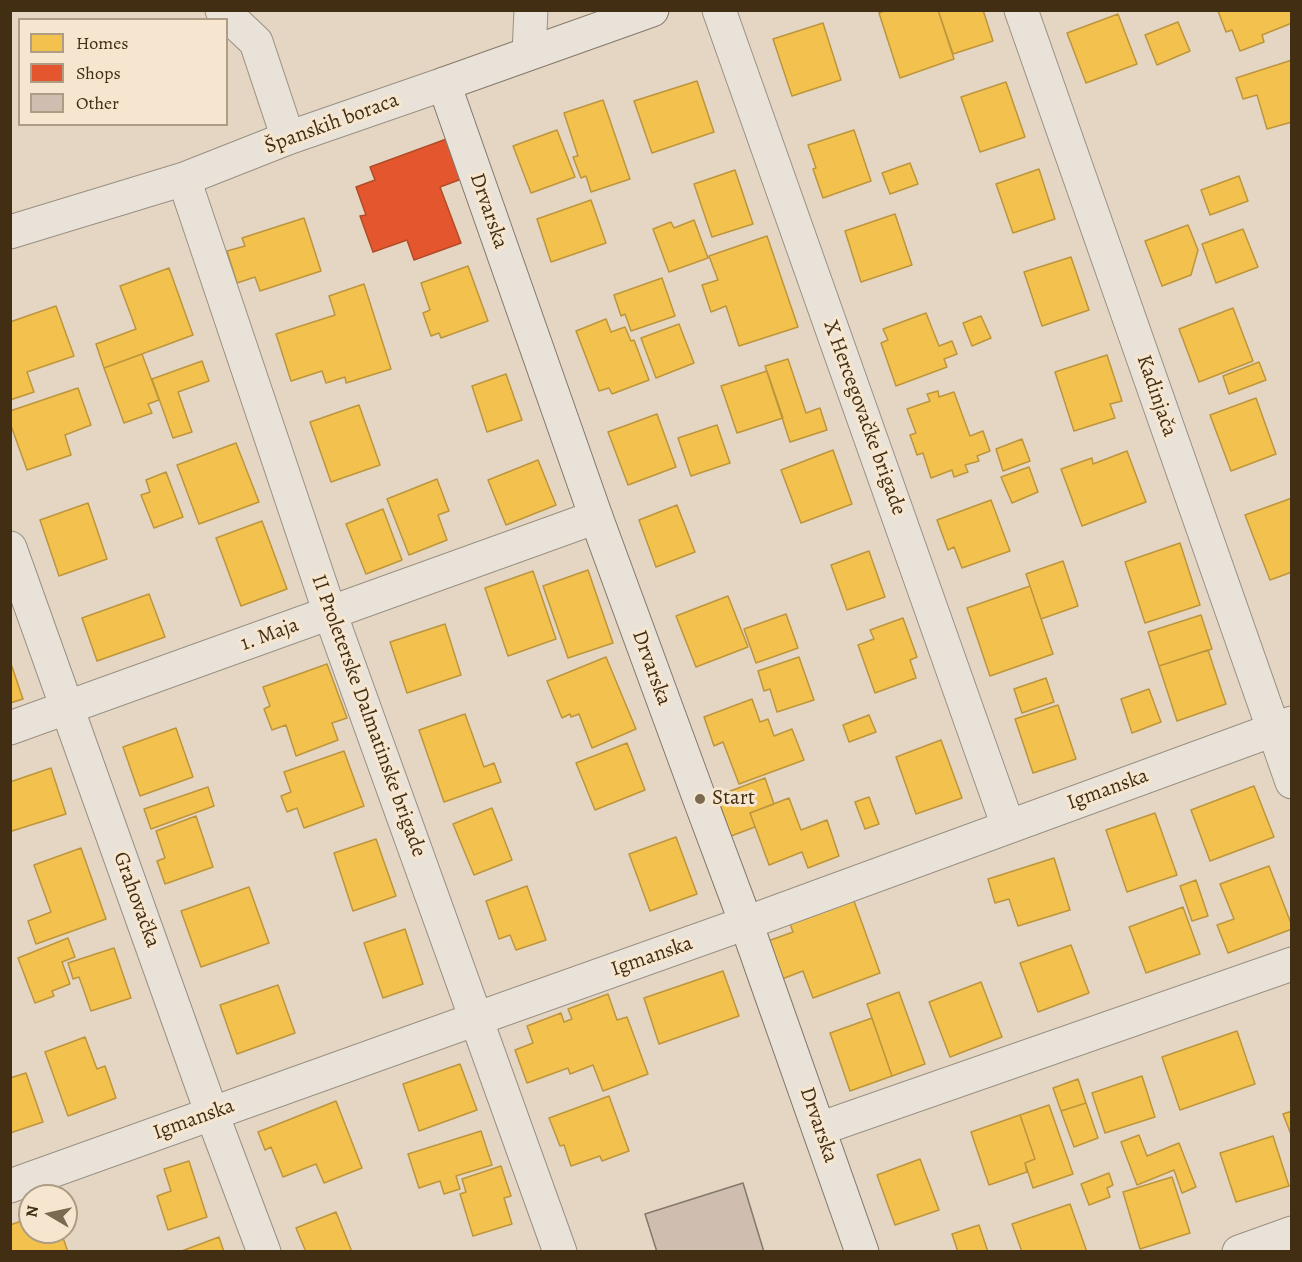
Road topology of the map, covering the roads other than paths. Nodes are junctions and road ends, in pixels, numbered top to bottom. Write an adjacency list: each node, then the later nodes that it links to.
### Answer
1 (222, 10): 6 (street)
2 (531, 10): 7 (street)
3 (652, 10): 7 (street, Španskih boraca)
4 (719, 10): 19 (street, X Hercegovačke brigade)
5 (1020, 10): 16 (street, Kadinjača)
6 (255, 26): 9 (street)
7 (529, 53): 8 (street, Španskih boraca)
8 (444, 84): 9 (street, Španskih boraca); 12 (street, Drvarska)
9 (288, 138): 10 (street, Španskih boraca)
10 (184, 179): 11 (street, Španskih boraca); 14 (street, II Proleterske Dalmatinske brigade)
11 (10, 232)
12 (596, 517): 14 (street, 1. Maja); 20 (street, Drvarska)
13 (10, 548): 15 (street, Grahovačka)
14 (330, 613): 15 (street, 1. Maja); 22 (street, II Proleterske Dalmatinske brigade)
15 (67, 708): 17 (street, 1. Maja); 23 (street, Grahovačka)
16 (1282, 726): 18 (street, Kadinjača); 19 (street, Igmanska)
17 (10, 728)
18 (1292, 782)
19 (1008, 826): 20 (street, Igmanska)
20 (746, 923): 22 (street, Igmanska); 24 (street, Drvarska)
21 (1292, 964): 24 (street)
22 (476, 1019): 23 (street, Igmanska); 28 (street, II Proleterske Dalmatinske brigade)
23 (212, 1114): 25 (street, Igmanska); 27 (street, Grahovačka)
24 (819, 1129): 29 (street, Drvarska)
25 (10, 1186)
26 (1292, 1233): 30 (street)
27 (264, 1251)
28 (560, 1251)
29 (862, 1251)
30 (1239, 1251)

